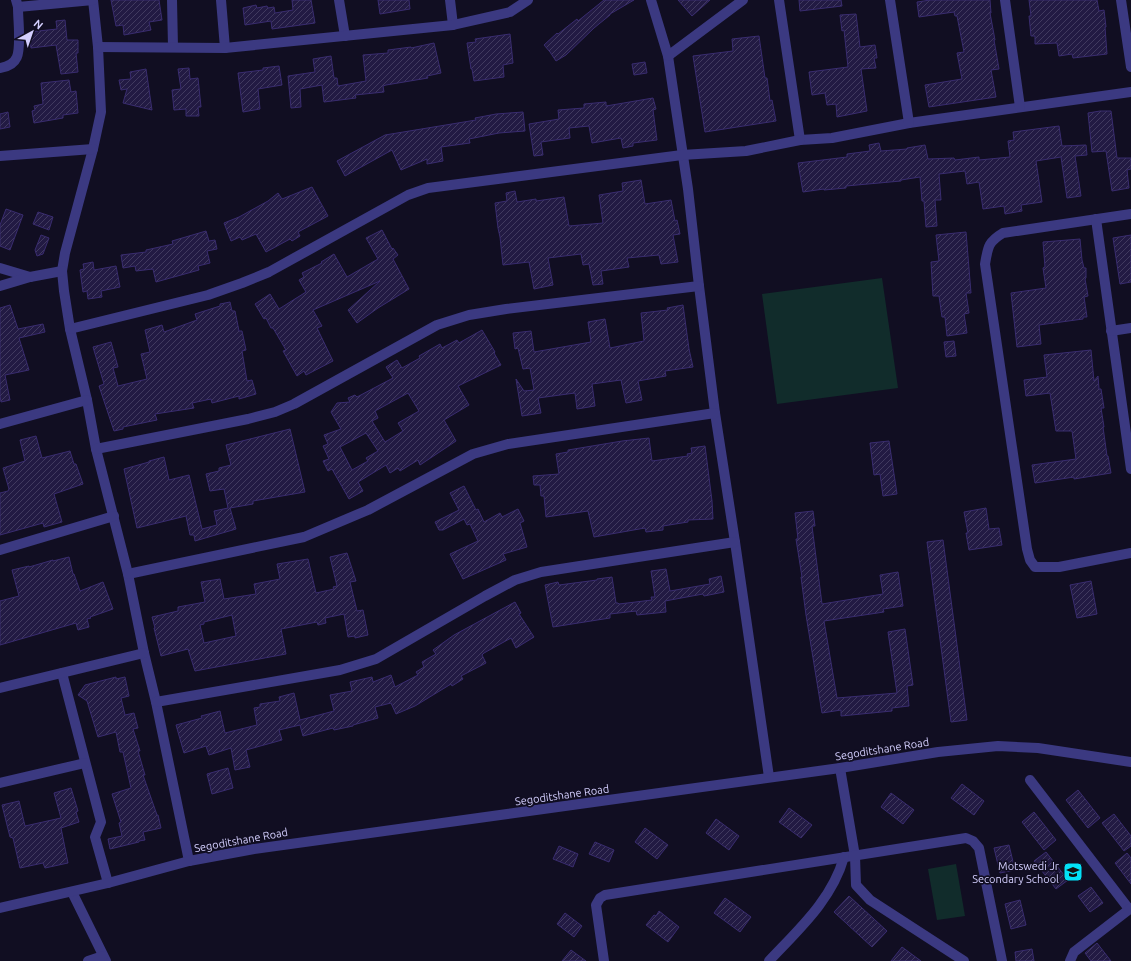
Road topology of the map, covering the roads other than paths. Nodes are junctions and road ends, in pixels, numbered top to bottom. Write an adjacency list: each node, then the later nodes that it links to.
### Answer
1 (93, 0): 13 (street); 16 (street)
2 (172, 0): 17 (street)
3 (221, 0): 18 (street)
4 (339, 0): 15 (street)
5 (450, 0): 14 (street)
6 (528, 0): 14 (street)
7 (651, 0): 19 (street)
8 (743, 0): 19 (street)
9 (779, 0): 25 (street)
10 (890, 0): 24 (street)
11 (1005, 0): 23 (street)
12 (1120, 0): 20 (street)
13 (17, 4): 21 (street)
14 (453, 25): 15 (street)
15 (345, 36): 18 (street)
16 (98, 47): 17 (street); 26 (street)
17 (173, 47): 18 (street)
18 (225, 48)
19 (668, 56): 27 (street)
20 (1131, 67)
21 (0, 68)
22 (1131, 92): 23 (street)
23 (1020, 107): 24 (street)
24 (909, 123): 25 (street)
25 (800, 140): 27 (street)
26 (93, 149): 28 (street); 32 (street)
27 (682, 155): 35 (street); 37 (street)
28 (0, 156)
29 (1131, 214): 30 (street)
30 (1096, 219): 38 (street); 47 (street)
31 (0, 268): 33 (street)
32 (62, 271): 33 (street); 37 (street)
33 (30, 277): 34 (street)
34 (0, 286)
35 (699, 286): 40 (street); 42 (street)
36 (1131, 328): 38 (street)
37 (70, 329): 39 (street)
38 (1112, 331): 43 (street)
39 (87, 400): 41 (street); 42 (street)
40 (715, 413): 45 (street); 48 (street)
41 (0, 424)
42 (96, 449): 44 (street)
43 (1131, 470)
44 (114, 516): 46 (street); 48 (street)
45 (735, 542): 52 (street); 56 (street)
46 (0, 550)
47 (1131, 553)
48 (128, 574): 49 (street)
49 (144, 653): 50 (street); 52 (street)
50 (62, 673): 51 (street); 53 (street)
51 (0, 688)
52 (156, 702): 61 (street)
53 (85, 762): 58 (street); 62 (street)
54 (1131, 762): 55 (street, Segoditshane Road)
55 (840, 768): 56 (street, Segoditshane Road); 59 (street)
56 (769, 777): 61 (street, Segoditshane Road)
57 (1030, 780): 65 (street)
58 (0, 784)
59 (855, 856): 60 (street); 70 (street); 71 (street)
60 (844, 857): 68 (street); 69 (street)
61 (189, 861): 62 (street, Segoditshane Road)
62 (108, 883): 63 (street, Segoditshane Road)
63 (72, 892): 64 (street, Segoditshane Road); 66 (street)
64 (0, 908)
65 (1130, 908): 72 (street)
66 (104, 959): 67 (street)
67 (88, 961)
68 (604, 961)
69 (769, 961)
70 (964, 961)
71 (1002, 961)
72 (1070, 961)

